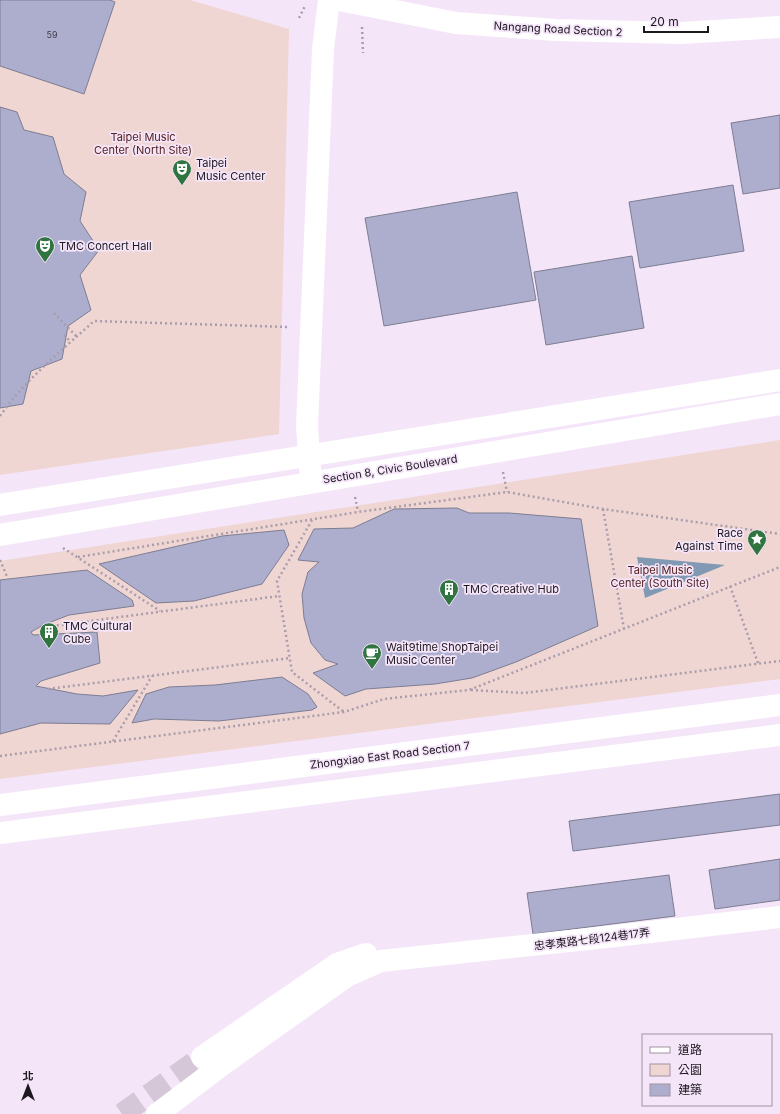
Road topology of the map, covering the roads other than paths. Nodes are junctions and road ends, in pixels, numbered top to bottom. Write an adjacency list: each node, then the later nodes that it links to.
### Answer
1 (329, 0): 6 (street)
2 (339, 0): 3 (street, Nangang Road Section 2)
3 (780, 27)
4 (780, 380): 6 (street)
5 (780, 404): 7 (street, Section 8, Civic Boulevard)
6 (308, 455): 7 (street); 8 (street)
7 (312, 482): 9 (street, Section 8, Civic Boulevard)
8 (0, 505)
9 (0, 535)
10 (780, 705): 12 (street, Zhongxiao East Road Section 7)
11 (780, 735): 13 (street)
12 (0, 805)
13 (0, 833)
14 (780, 917): 15 (street, 忠孝東路七段124巷17弄)
15 (380, 961): 16 (street); 17 (street)
16 (202, 1057)
17 (157, 1114)

